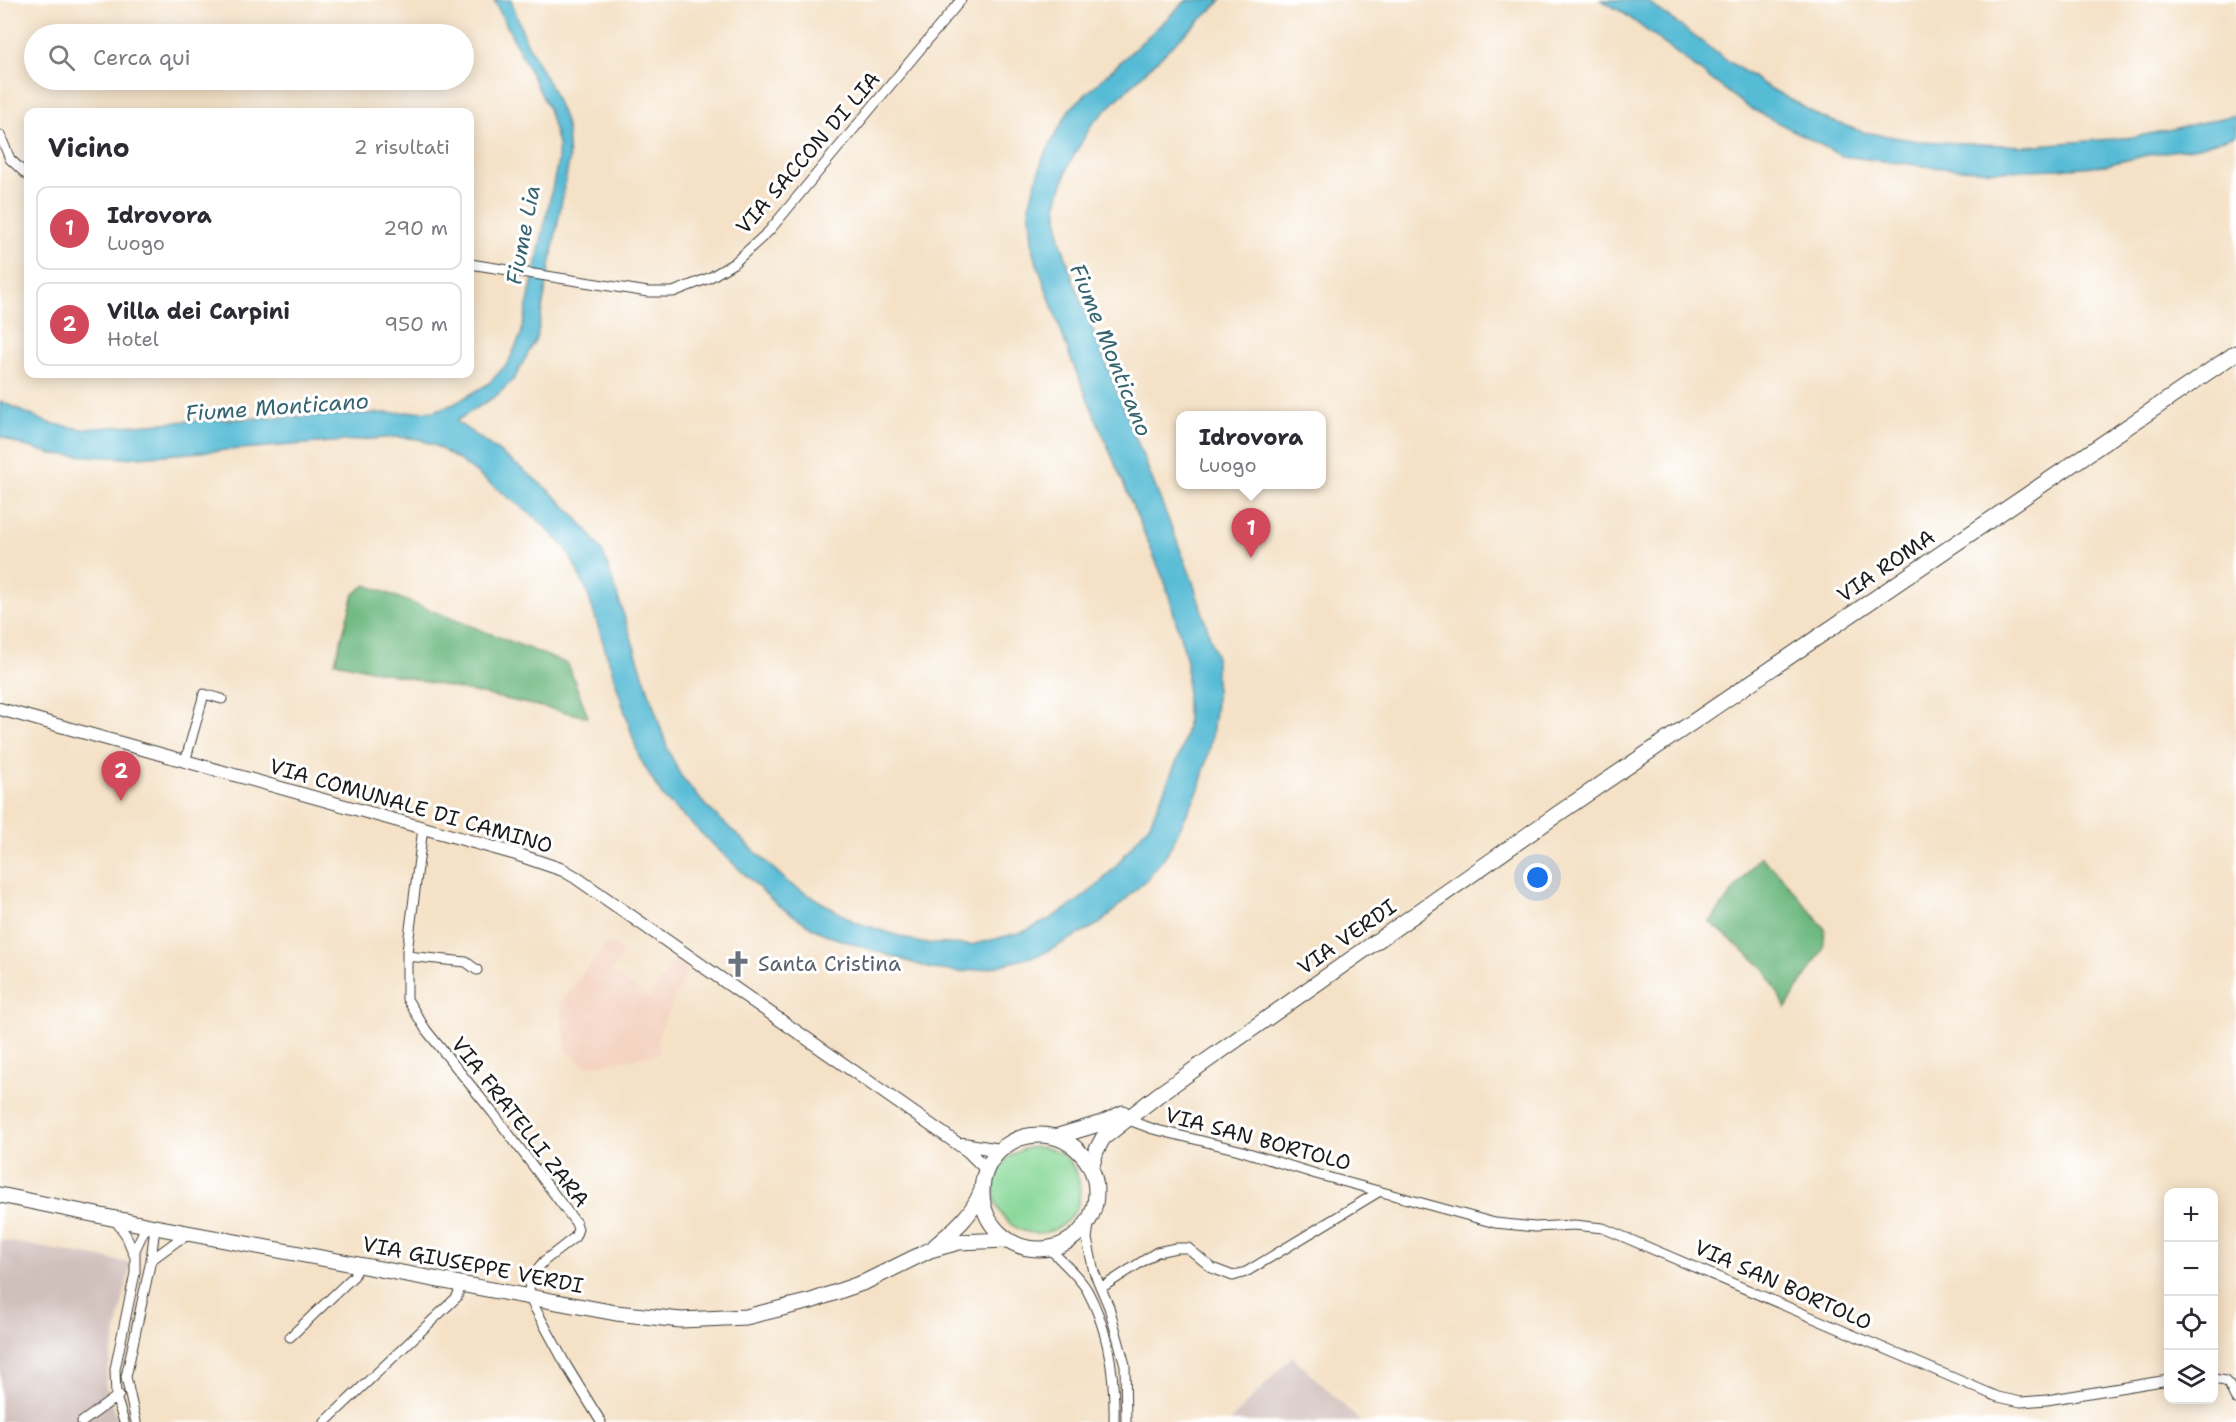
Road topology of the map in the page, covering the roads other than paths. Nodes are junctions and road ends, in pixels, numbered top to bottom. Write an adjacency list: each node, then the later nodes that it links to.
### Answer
1 (961, 0): 4 (street, VIA SACCON DI LIA)
2 (0, 135): 3 (street)
3 (24, 172)
4 (474, 265)
5 (2236, 353): 9 (main road, VIA ROMA)
6 (222, 699): 8 (street)
7 (0, 710): 8 (street, VIA COMUNALE DI CAMINO)
8 (185, 762): 10 (street, VIA COMUNALE DI CAMINO)
9 (1559, 813): 13 (main road, VIA VERDI)
10 (423, 828): 11 (street, VIA FRATELLI ZARA); 16 (street, VIA COMUNALE DI CAMINO)
11 (407, 956): 12 (street); 35 (street, VIA FRATELLI ZARA)
12 (477, 970)
13 (1158, 1095): 14 (main road); 15 (main road)
14 (1126, 1119): 19 (main road); 21 (street, VIA SAN BORTOLO)
15 (1055, 1137): 17 (main road); 19 (main road)
16 (953, 1140): 17 (street, VIA COMUNALE DI CAMINO); 18 (street, VIA COMUNALE DI CAMINO)
17 (1000, 1150): 18 (main road)
18 (986, 1169): 20 (main road)
19 (1091, 1169): 23 (main road)
20 (981, 1189): 27 (main road); 29 (main road)
21 (1380, 1191): 34 (street, VIA SAN BORTOLO); 38 (street, VIA SAN BORTOLO)
22 (0, 1195): 24 (main road, VIA GIUSEPPE VERDI)
23 (1090, 1217): 28 (main road); 34 (street)
24 (112, 1218): 25 (main road, VIA GIUSEPPE VERDI); 30 (street)
25 (151, 1226): 26 (main road, VIA GIUSEPPE VERDI); 30 (street); 31 (street)
26 (193, 1234): 31 (street); 32 (main road, VIA GIUSEPPE VERDI)
27 (1006, 1240): 28 (main road); 29 (main road)
28 (1049, 1248): 48 (street)
29 (930, 1250): 35 (main road, VIA GIUSEPPE VERDI)
30 (135, 1257): 41 (street)
31 (152, 1260): 40 (street)
32 (357, 1264): 33 (main road, VIA GIUSEPPE VERDI); 36 (street)
33 (461, 1284): 35 (main road, VIA GIUSEPPE VERDI); 46 (street)
34 (1101, 1288): 49 (street)
35 (529, 1297): 47 (street)
36 (290, 1337)
37 (2218, 1380): 39 (street)
38 (2164, 1381)
39 (2233, 1383): 42 (street)
40 (127, 1389): 41 (street); 45 (street)
41 (116, 1397): 43 (street); 44 (street)
42 (2236, 1399)
43 (82, 1422)
44 (124, 1422)
45 (136, 1422)
46 (325, 1422)
47 (601, 1422)
48 (1114, 1422)
49 (1126, 1422)

